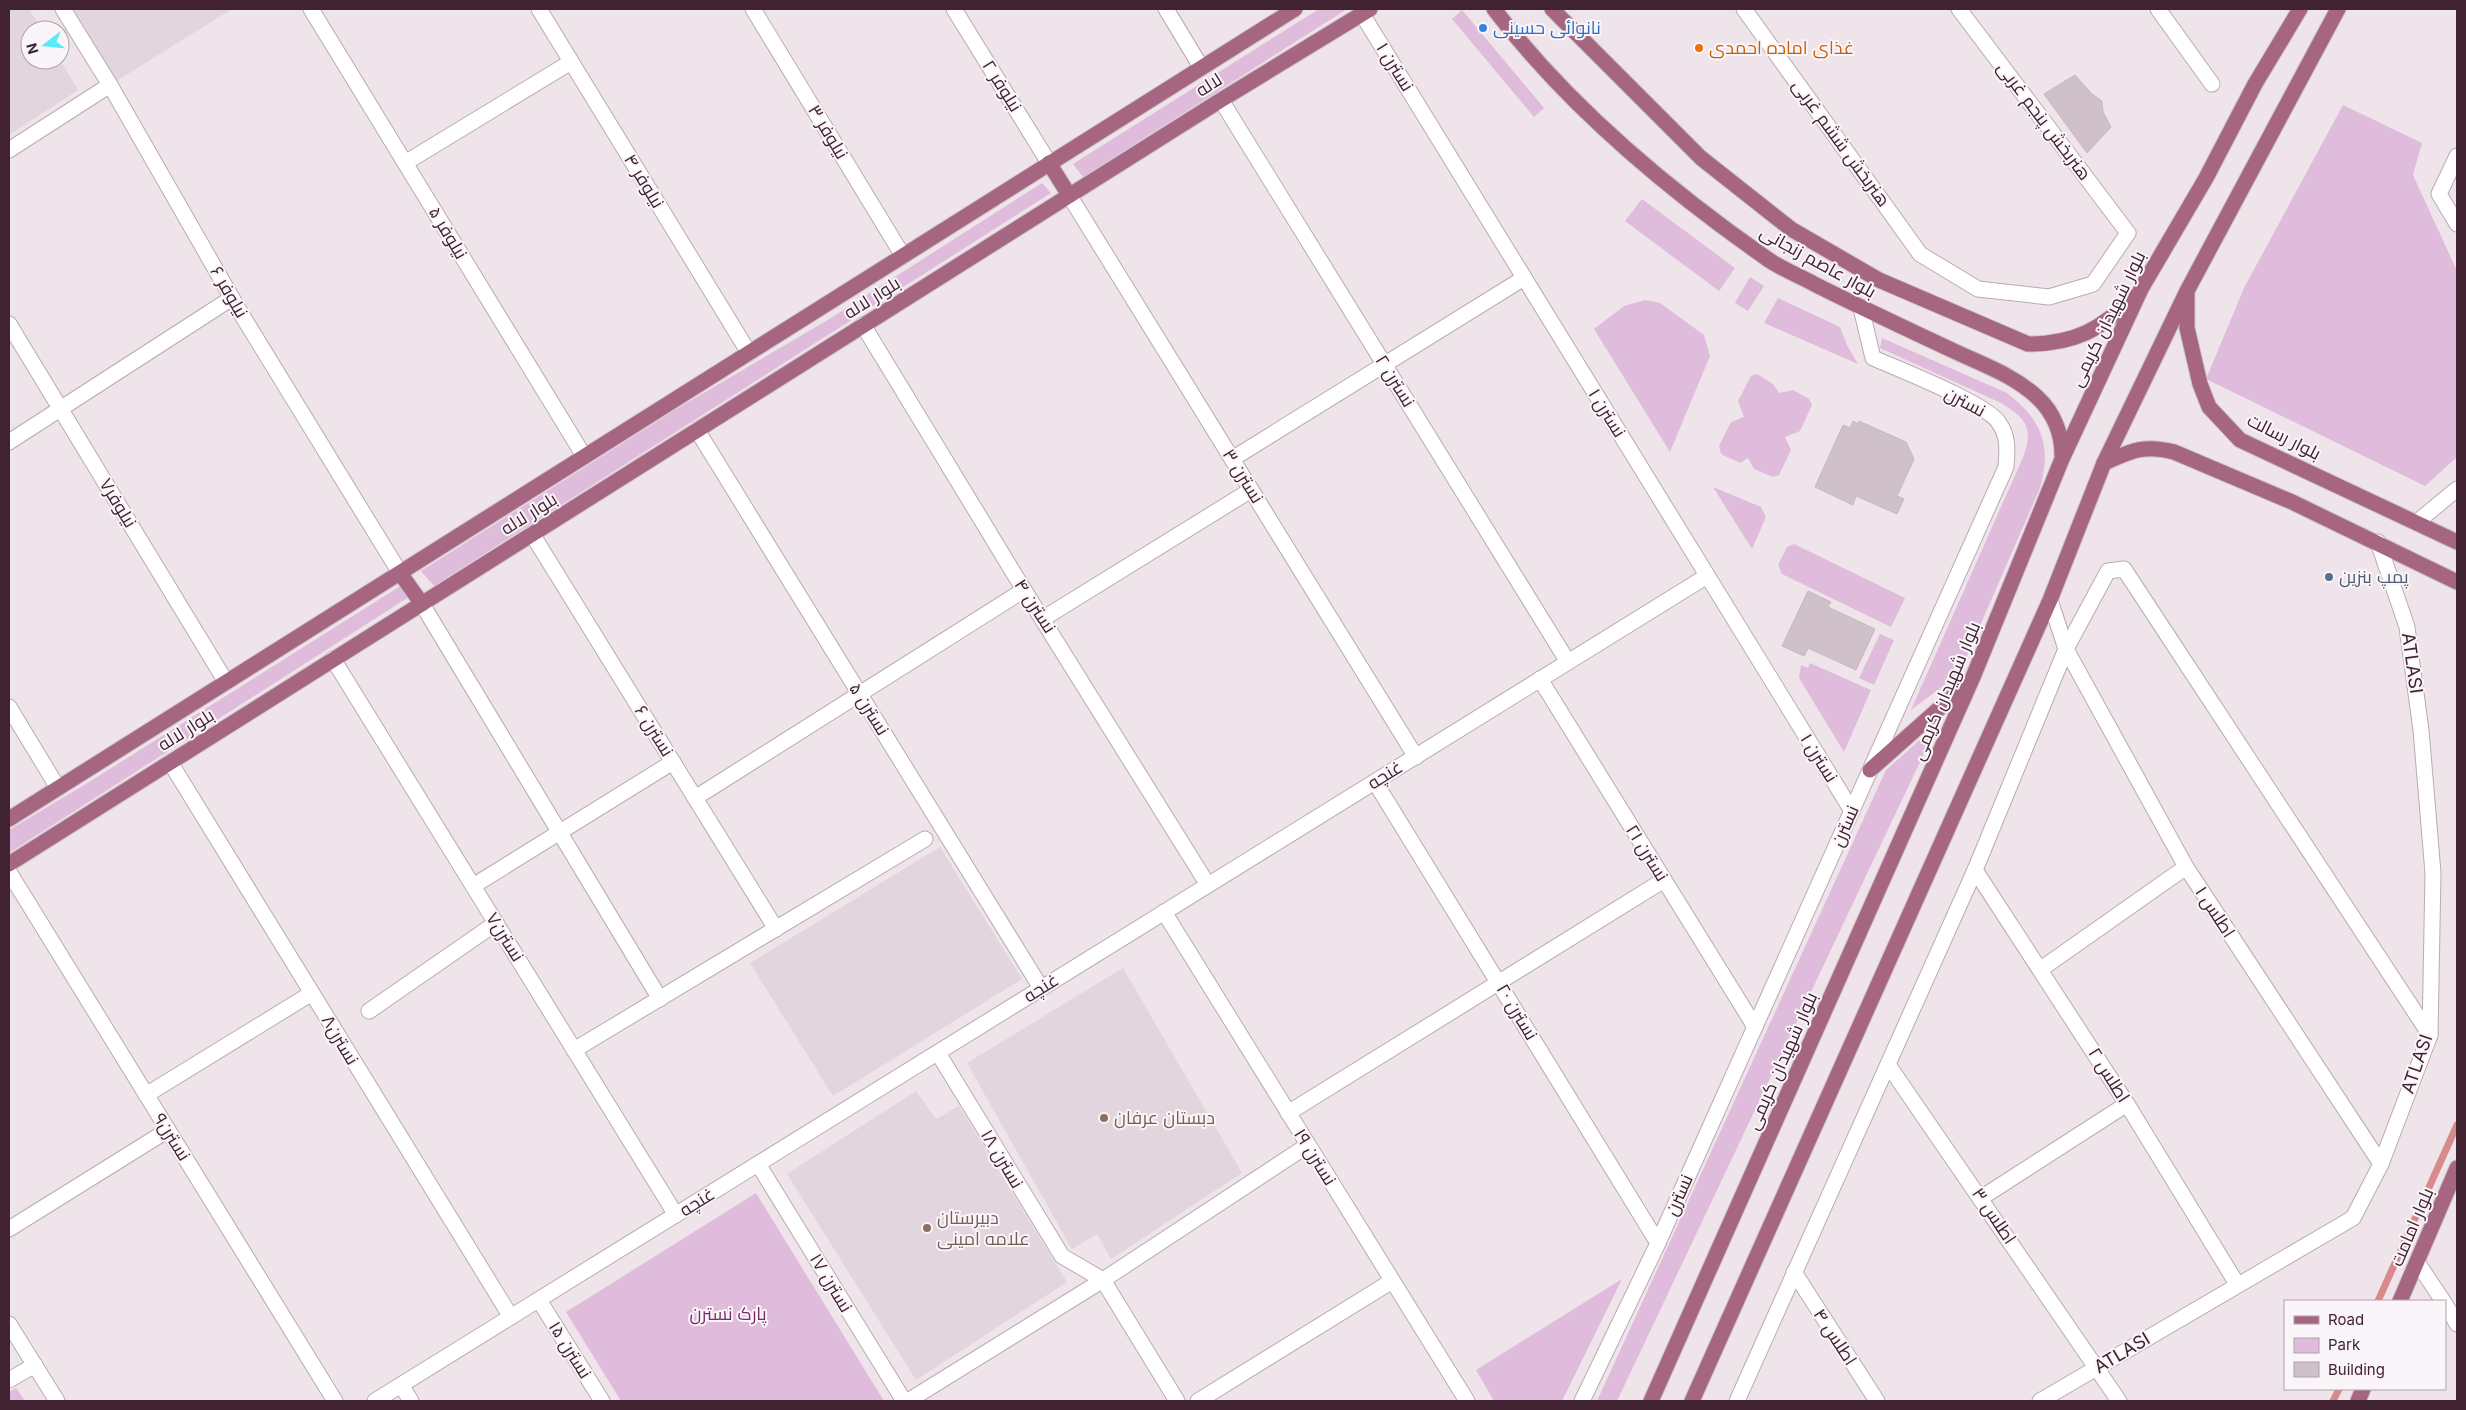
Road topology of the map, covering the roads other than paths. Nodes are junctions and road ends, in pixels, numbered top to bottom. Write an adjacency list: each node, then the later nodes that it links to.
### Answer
1 (63, 9): 19 (street, نیلوفر ۶)
2 (311, 9): 23 (street, نیلوفر ۵)
3 (539, 9): 16 (street, نیلوفر ۴)
4 (753, 9): 28 (street, نیلوفر ۳)
5 (954, 9): 24 (street, نیلوفر ۲)
6 (1166, 9): 17 (street)
7 (1295, 9): 17 (main road, لاله)
8 (1494, 9): 33 (main road, بلوار عاصم زنجانی)
9 (1552, 9): 30 (main road, بلوار عاصم زنجانی)
10 (1744, 9): 27 (street, هنربخش ششم غربی)
11 (1960, 9): 27 (street, هنربخش پنجم غربی)
12 (2158, 9): 18 (street)
13 (2300, 9): 30 (main road, بلوار شهیدان کریمی)
14 (2338, 9): 31 (main road)
15 (1366, 11): 20 (main road, لاله); 29 (street, نسترن ۱)
16 (571, 62): 23 (street); 36 (street, نیلوفر ۴)
17 (1201, 68): 24 (main road, لاله)
18 (2212, 84)
19 (110, 85): 21 (street); 32 (street, نیلوفر ۶)
20 (1221, 100): 25 (main road, لاله); 37 (street, نسترن ۲)
21 (9, 150)
22 (2457, 156): 26 (street)
23 (405, 163): 41 (street, نیلوفر ۵)
24 (1049, 163): 25 (main road); 28 (main road, بلوار لاله)
25 (1069, 195): 35 (main road, بلوار لاله); 42 (street, نسترن ۳)
26 (2457, 224)
27 (2128, 233)
28 (903, 256): 36 (main road, بلوار لاله)
29 (1524, 278): 37 (street); 52 (street, نسترن ۱)
30 (2141, 289): 43 (main road, بلوار شهیدان کریمی)
31 (2188, 291): 44 (main road); 47 (main road, بلوار رسالت)
32 (232, 298): 38 (street); 51 (street, نیلوفر ۶)
33 (1861, 308): 43 (main road, بلوار عاصم زنجانی); 69 (street, نسترن)
34 (9, 324): 38 (street, نیلوفر۷)
35 (863, 325): 39 (main road, بلوار لاله); 54 (street, نسترن ۴)
36 (749, 353): 41 (main road, بلوار لاله)
37 (1385, 364): 42 (street); 60 (street, نسترن ۲)
38 (61, 410): 40 (street); 63 (street, نیلوفر۷)
39 (697, 430): 48 (main road, بلوار لاله); 64 (street, نسترن ۵)
40 (9, 442)
41 (584, 456): 51 (main road, بلوار لاله)
42 (1232, 459): 46 (street, نسترن ۳)
43 (2062, 459): 61 (main road, بلوار شهیدان کریمی)
44 (2104, 463): 49 (main road); 55 (main road)
45 (2457, 489): 47 (street)
46 (1251, 490): 57 (street); 66 (street, نسترن ۳)
47 (2417, 522): 50 (main road, بلوار رسالت)
48 (532, 534): 56 (main road, بلوار لاله); 68 (street, نسترن ۶)
49 (2378, 542): 53 (main road); 94 (street, ATLASI)
50 (2457, 542)
51 (400, 573): 56 (main road); 63 (main road, بلوار لاله)
52 (1707, 576): 60 (street, غنچه); 73 (street, نسترن ۱)
53 (2457, 582)
54 (1024, 590): 57 (street, نسترن ۴); 64 (street)
55 (2050, 600): 58 (street, اطلس ۱); 138 (main road)
56 (422, 604): 59 (main road, بلوار لاله); 75 (street)
57 (1044, 618): 82 (street, نسترن ۴)
58 (2066, 649): 78 (street, اطلس ۱); 79 (street); 94 (street)
59 (333, 659): 67 (main road, بلوار لاله); 83 (street, نسترن۷)
60 (1568, 662): 62 (street, غنچه)
61 (1973, 677): 69 (main road); 137 (main road, بلوار شهیدان کریمی)
62 (1540, 679): 66 (street, غنچه); 81 (street, نسترن ۲۱)
63 (226, 682): 71 (main road, بلوار لاله)
64 (860, 694): 72 (street); 89 (street, نسترن ۵)
65 (9, 707): 71 (street)
66 (1416, 757): 70 (street, غنچه)
67 (170, 762): 77 (main road, بلوار لاله); 90 (street, نسترن۸)
68 (673, 762): 72 (street, نسترن ۶); 75 (street)
69 (1870, 770): 73 (street, نسترن)
70 (1375, 782): 82 (street, غنچه); 88 (street, نسترن ۲۰)
71 (58, 788): 74 (main road, بلوار لاله)
72 (695, 798): 86 (street, نسترن ۶)
73 (1852, 811): 93 (street, نسترن)
74 (9, 819)
75 (560, 832): 83 (street); 91 (street)
76 (924, 839): 86 (street)
77 (9, 864)
78 (2186, 867): 87 (street); 104 (street, اطلس ۱)
79 (1975, 870): 87 (street, اطلس ۲); 97 (street)
80 (9, 872): 98 (street, نسترن۹)
81 (1664, 880): 88 (street); 93 (street, نسترن ۲۱)
82 (1208, 885): 84 (street, غنچه)
83 (473, 886): 85 (street, نسترن۷)
84 (1164, 912): 89 (street, غنچه); 100 (street, نسترن ۱۹)
85 (496, 923): 92 (street); 95 (street, نسترن۷)
86 (776, 929): 91 (street)
87 (2041, 969): 99 (street, اطلس ۲)
88 (1499, 982): 100 (street); 109 (street, نسترن ۲۰)
89 (1041, 988): 96 (street, غنچه)
90 (312, 993): 98 (street); 119 (street, نسترن۸)
91 (660, 999): 95 (street)
92 (369, 1011)
93 (1755, 1027): 109 (street, نسترن)
94 (2430, 1035): 104 (street, ATLASI)
95 (574, 1050): 107 (street, نسترن۷)
96 (938, 1052): 103 (street, غنچه); 112 (street, نسترن ۱۸)
97 (1889, 1066): 106 (street, اطلس ۳); 111 (street)
98 (146, 1095): 101 (street, نسترن۹)
99 (2127, 1104): 106 (street); 114 (street, اطلس ۲)
100 (1288, 1113): 102 (street, نسترن ۱۹)
101 (168, 1130): 108 (street); 127 (street, نسترن۹)
102 (1308, 1145): 112 (street); 113 (street, نسترن ۱۹)
103 (758, 1164): 107 (street, غنچه); 131 (street, نسترن ۱۷)
104 (2380, 1164): 114 (street, ATLASI)
105 (2457, 1168): 110 (main road, بلوار امامت)
106 (1981, 1198): 123 (street, اطلس ۳)
107 (676, 1215): 115 (street, غنچه)
108 (9, 1229)
109 (1658, 1243): 136 (street, نسترن)
110 (2417, 1262): 116 (main road, بلوار امامت); 117 (street)
111 (1794, 1272): 139 (street); 140 (street, اطلس ۴)
112 (1102, 1280): 132 (street); 133 (street, نسترن ۱۸)
113 (1392, 1281): 134 (street); 135 (street, نسترن ۱۹)
114 (2236, 1284): 123 (street, ATLASI)
115 (539, 1300): 119 (street, غنچه); 130 (street, نسترن ۱۵)
116 (2400, 1300)
117 (2442, 1300)
118 (2446, 1306): 121 (street)
119 (511, 1317): 125 (street, غنچه)
120 (9, 1324): 122 (street)
121 (2457, 1324)
122 (34, 1365): 124 (street); 126 (street)
123 (2097, 1368): 141 (street, ATLASI); 142 (street, اطلس ۳)
124 (9, 1380)
125 (401, 1385): 128 (street, غنچه); 129 (street)
126 (57, 1401)
127 (335, 1401)
128 (375, 1401)
129 (411, 1401)
130 (602, 1401)
131 (904, 1401)
132 (908, 1401)
133 (1177, 1401)
134 (1198, 1401)
135 (1467, 1401)
136 (1582, 1401)
137 (1650, 1401)
138 (1692, 1401)
139 (1737, 1401)
140 (1877, 1401)
141 (2040, 1401)
142 (2120, 1401)

